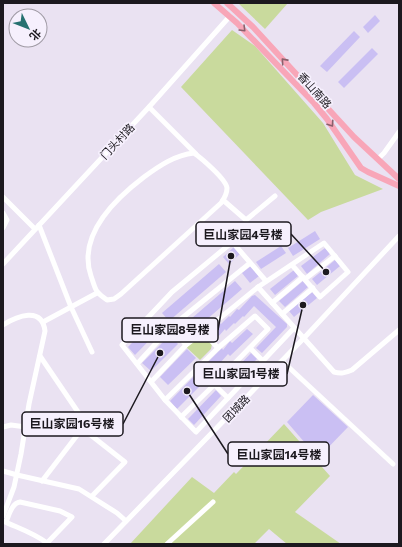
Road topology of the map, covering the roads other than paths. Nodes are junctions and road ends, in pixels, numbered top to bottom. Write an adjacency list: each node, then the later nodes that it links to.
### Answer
1 (214, 3): 3 (main road, 香山南路)
2 (226, 3): 7 (main road, 香山南路, one-way to 2)
3 (230, 16): 4 (street, 门头村路); 9 (main road, 香山南路, one-way to 9)
4 (148, 107): 6 (street); 14 (street, 门头村路)
5 (399, 132): 7 (street)
6 (200, 157): 12 (street); 26 (street)
7 (378, 159): 8 (main road, 香山南路)
8 (399, 179)
9 (399, 186)
10 (275, 196): 12 (street)
11 (3, 197): 16 (street)
12 (223, 200): 26 (street)
13 (3, 213): 15 (street)
14 (39, 225): 16 (street, 门头村路); 28 (street)
15 (3, 228)
16 (35, 230): 20 (street, 门头村路)
17 (399, 236): 36 (street, 团城路)
18 (335, 256): 21 (street); 22 (street); 25 (street)
19 (250, 263): 23 (street); 32 (street); 44 (street)
20 (3, 264)
21 (292, 265): 22 (street); 23 (street)
22 (304, 278): 25 (street); 27 (street)
23 (266, 281): 24 (street)
24 (258, 287): 27 (street); 35 (street)
25 (313, 288): 29 (street)
26 (96, 293): 28 (street)
27 (272, 303): 29 (street)
28 (71, 307): 30 (street); 40 (street)
29 (282, 314): 33 (street)
30 (43, 322): 31 (street); 41 (street)
31 (3, 325)
32 (171, 327): 37 (street); 44 (street)
33 (294, 328): 36 (street); 42 (street)
34 (399, 330): 36 (street)
35 (203, 332): 37 (street); 38 (street)
36 (304, 338): 43 (street, 团城路)
37 (186, 345): 47 (street)
38 (218, 348): 39 (street); 45 (street)
39 (250, 348): 42 (street); 46 (street)
40 (92, 352)
41 (40, 356): 53 (street); 54 (street)
42 (264, 361): 49 (street)
43 (282, 361): 55 (street); 63 (street, 团城路)
44 (137, 364): 47 (street)
45 (197, 368): 48 (street); 50 (street)
46 (229, 369)
47 (151, 382): 50 (street)
48 (214, 384): 49 (street); 51 (street)
49 (228, 398): 51 (street)
50 (165, 400): 51 (street)
51 (181, 417)
52 (3, 427): 53 (street)
53 (26, 427): 57 (street)
54 (83, 429): 58 (street); 59 (street)
55 (393, 464)
56 (3, 471): 57 (street)
57 (17, 475): 58 (street); 61 (street)
58 (42, 481): 59 (street)
59 (92, 496): 63 (street)
60 (213, 502): 65 (street)
61 (3, 516)
62 (4, 521): 62 (street)
63 (126, 521): 64 (street, 团城路)
64 (104, 544)
65 (167, 544)

